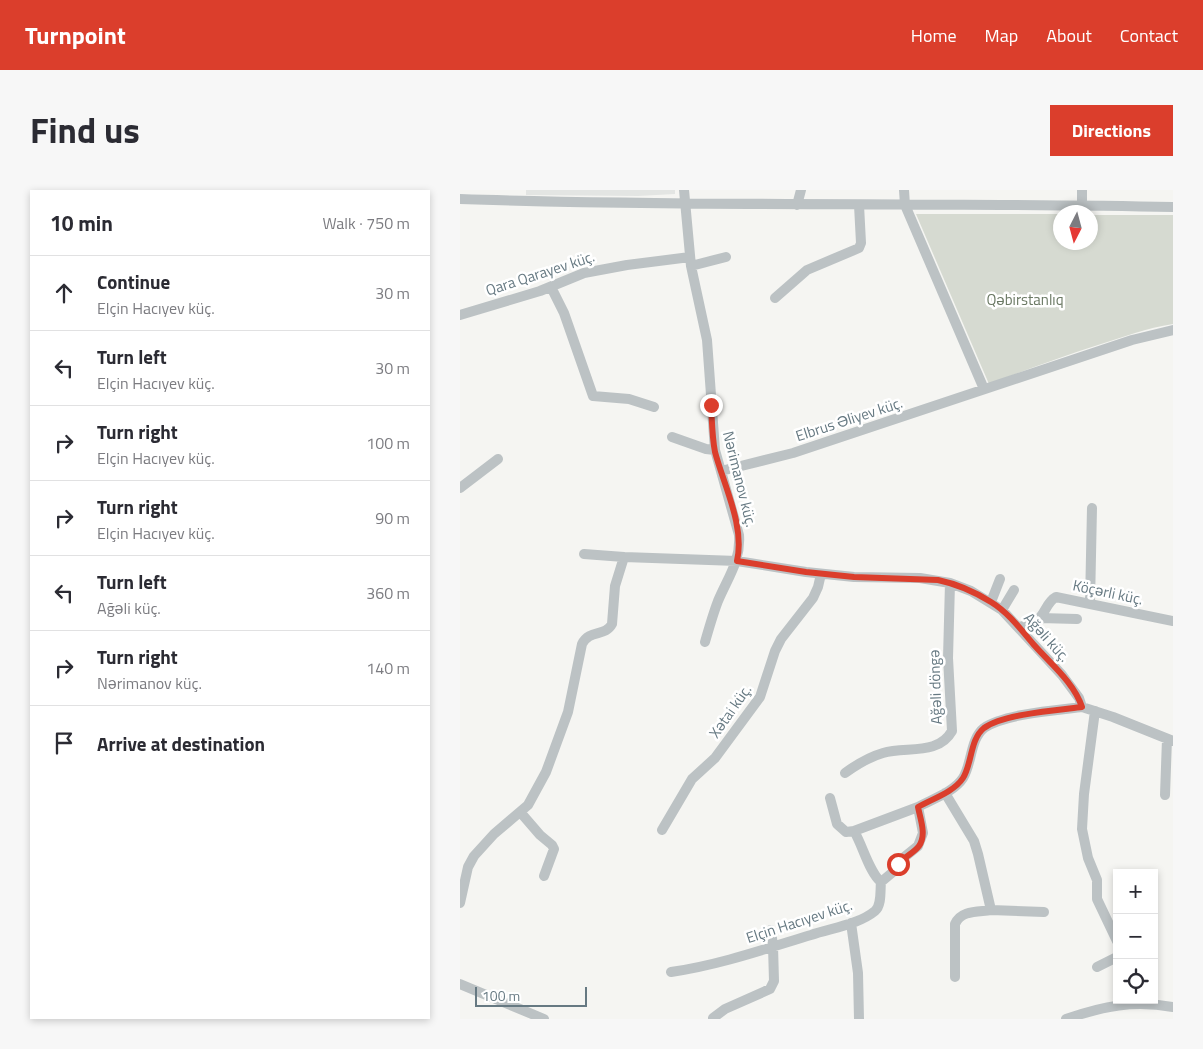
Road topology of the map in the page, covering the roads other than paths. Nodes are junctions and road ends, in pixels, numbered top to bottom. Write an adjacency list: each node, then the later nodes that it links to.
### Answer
1 (684, 190): 6 (street, Nərimanov küç.)
2 (801, 190): 7 (street)
3 (904, 190): 9 (street)
4 (1082, 190): 10 (street)
5 (460, 199): 6 (street)
6 (684, 204): 7 (street); 14 (street, Nərimanov küç.)
7 (797, 205): 8 (street)
8 (858, 205): 9 (street); 16 (street)
9 (905, 205): 10 (street); 19 (street)
10 (1082, 205)
11 (1098, 205): 12 (street)
12 (1173, 207)
13 (726, 257): 14 (street, Qara Qarayev küç.)
14 (690, 261): 15 (street, Qara Qarayev küç.); 22 (street, Nərimanov küç.)
15 (551, 287): 17 (street, Qara Qarayev küç.); 20 (street)
16 (775, 298)
17 (460, 315)
18 (1173, 330): 19 (street, Elbrus Əliyev küç.)
19 (984, 389): 24 (street, Elbrus Əliyev küç.)
20 (654, 407)
21 (672, 437): 22 (street)
22 (715, 450): 24 (street, Nərimanov küç.)
23 (498, 459): 25 (street)
24 (721, 471): 29 (street, Nərimanov küç.)
25 (460, 488)
26 (1092, 508): 35 (street)
27 (584, 554): 28 (street)
28 (624, 557): 29 (street); 50 (street)
29 (737, 561): 30 (street, Ağəli küç.); 41 (street)
30 (821, 574): 32 (street, Ağəli küç.); 51 (street, Xətai küç.)
31 (1000, 579): 34 (street)
32 (950, 583): 34 (street, Ağəli küç.); 45 (street, Ağəli döngə)
33 (1014, 590): 36 (street)
34 (991, 602): 36 (street, Ağəli küç.)
35 (1090, 603): 37 (street, Köçərli küç.); 39 (street, Köçərli küç.)
36 (1002, 610): 40 (street, Ağəli küç.)
37 (1040, 618): 38 (street); 40 (street)
38 (1077, 619)
39 (1173, 621)
40 (1018, 627): 42 (street, Ağəli küç.)
41 (705, 642)
42 (1082, 707): 43 (street); 46 (street)
43 (1095, 712): 44 (street); 60 (street)
44 (1170, 740): 47 (street)
45 (845, 773)
46 (944, 793): 49 (street); 56 (street)
47 (1165, 795)
48 (830, 798): 52 (street)
49 (918, 807): 52 (street); 54 (street)
50 (521, 813): 53 (street); 55 (street)
51 (662, 830)
52 (854, 832): 54 (street)
53 (544, 876)
54 (881, 882): 58 (street, Elçin Hacıyev küç.)
55 (460, 903)
56 (991, 910): 57 (street); 65 (street)
57 (1044, 912)
58 (851, 923): 61 (street, Elçin Hacıyev küç.); 70 (street)
59 (771, 930): 61 (street)
60 (1113, 933)
61 (774, 946): 64 (street, Elçin Hacıyev küç.); 68 (street)
62 (1113, 959): 63 (street)
63 (1097, 967)
64 (671, 972)
65 (955, 977)
66 (460, 984): 69 (street)
67 (1173, 1007): 71 (street)
68 (713, 1018)
69 (544, 1019)
70 (859, 1019)
71 (1066, 1019)

